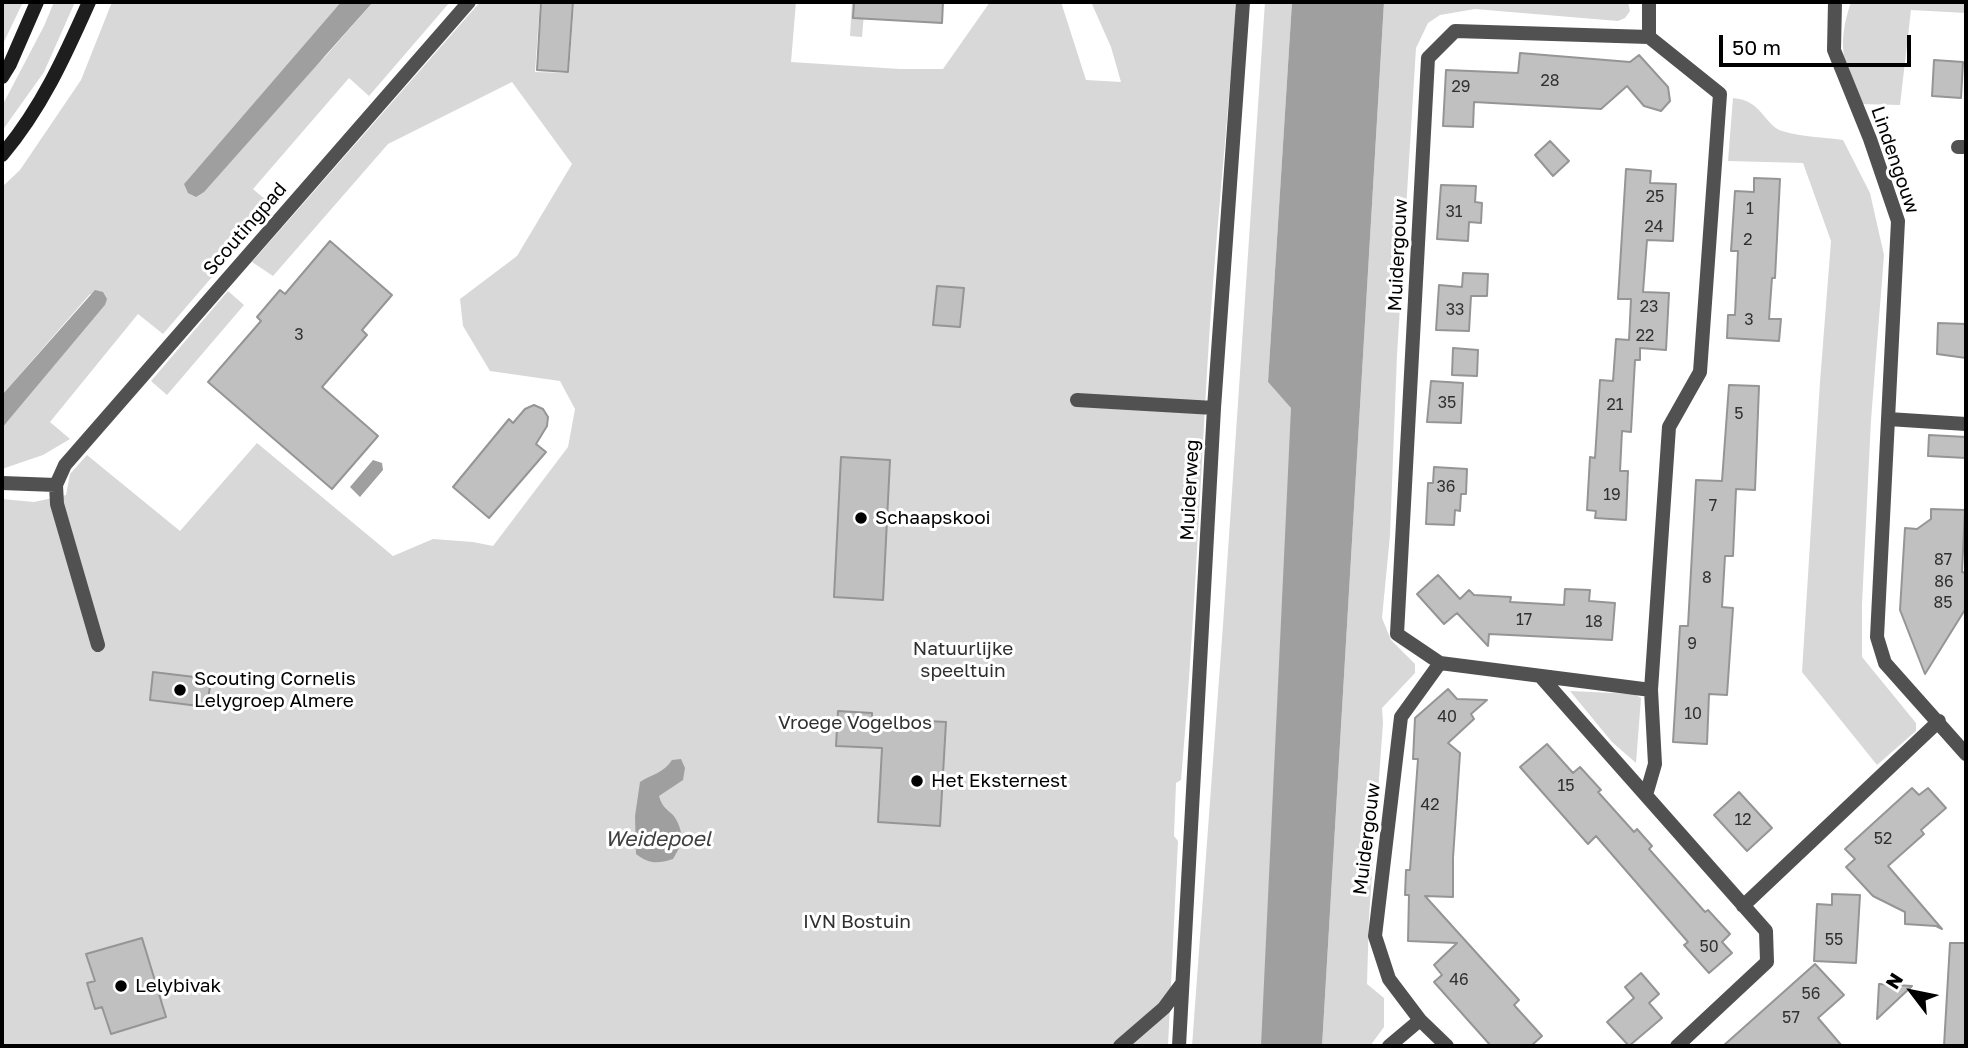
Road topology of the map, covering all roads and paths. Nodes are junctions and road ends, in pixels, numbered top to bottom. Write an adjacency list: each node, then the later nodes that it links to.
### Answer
1 (37, 2): 8 (main road)
2 (89, 2): 9 (main road)
3 (469, 2): 15 (street, Scoutingpad)
4 (1243, 2): 11 (street, Muiderweg)
5 (1649, 2): 7 (street)
6 (1835, 2): 12 (street, Lindengouw)
7 (1648, 37): 17 (street, Muidergouw); 19 (street)
8 (2, 76)
9 (2, 155)
10 (1077, 400): 11 (street)
11 (1214, 408): 24 (street, Muiderweg)
12 (1888, 419): 13 (street); 20 (street, Lindengouw)
13 (1966, 424)
14 (2, 483): 15 (street)
15 (56, 485): 16 (street)
16 (98, 645)
17 (1440, 663): 18 (street, Muidergouw); 25 (street, Muidergouw)
18 (1542, 678): 19 (street, Muidergouw); 22 (street)
19 (1651, 690): 22 (street)
20 (1939, 721): 21 (street, Lindengouw); 23 (street)
21 (1966, 754)
22 (1646, 795): 23 (street)
23 (1743, 906): 30 (street)
24 (1184, 981): 26 (street); 27 (street, Muiderweg)
25 (1420, 1020): 28 (street); 29 (street, Muidergouw)
26 (1120, 1046)
27 (1180, 1046)
28 (1389, 1046)
29 (1447, 1046)
30 (1677, 1046)

